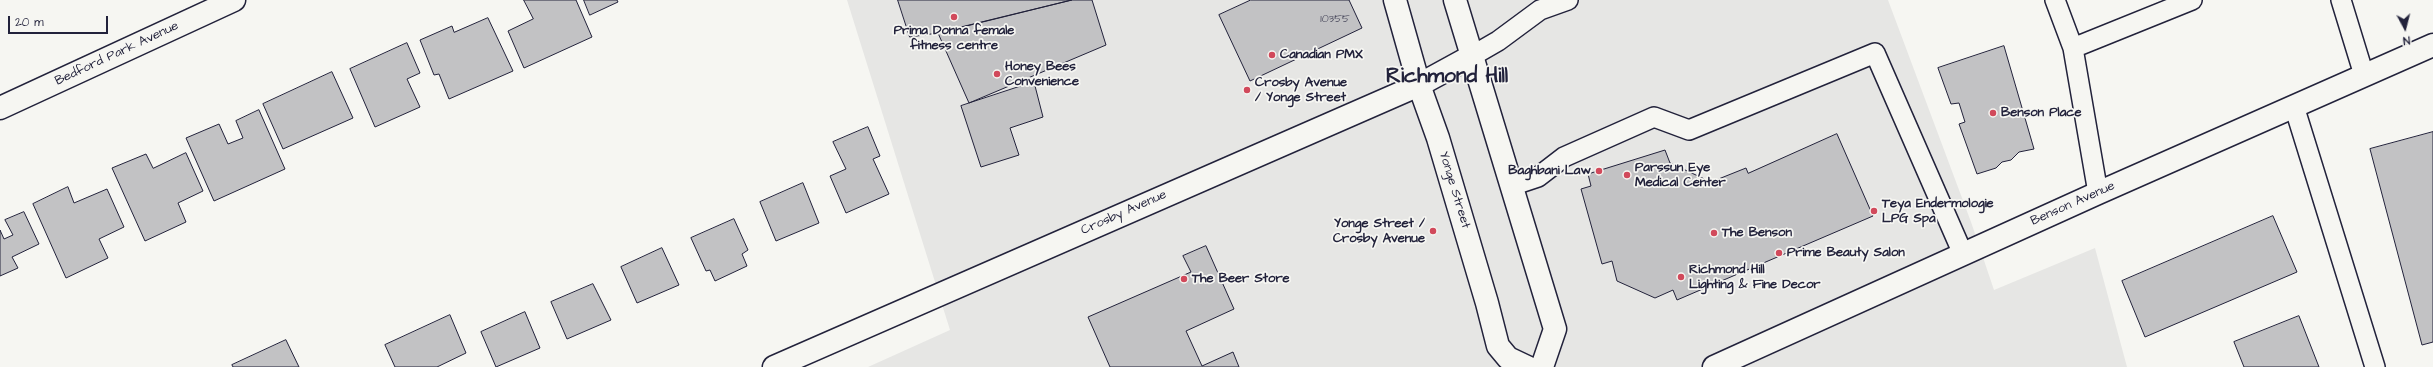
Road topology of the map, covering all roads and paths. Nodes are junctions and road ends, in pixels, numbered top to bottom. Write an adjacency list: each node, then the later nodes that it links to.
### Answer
1 (234, 0): 14 (street, Bedford Park Avenue)
2 (1395, 0): 12 (street, Yonge Street)
3 (1455, 0): 10 (street)
4 (1568, 0): 10 (lane)
5 (2055, 0): 9 (lane)
6 (2192, 0): 9 (lane)
7 (2341, 0): 11 (lane)
8 (2433, 45): 11 (street, Benson Avenue)
9 (2073, 48): 16 (lane)
10 (1472, 56): 12 (street, Crosby Avenue); 15 (street)
11 (2364, 75): 13 (street, Benson Avenue)
12 (1419, 85): 18 (street, Crosby Avenue); 19 (street, Yonge Street)
13 (2294, 106): 16 (street, Benson Avenue); 22 (lane)
14 (0, 108)
15 (1511, 186): 17 (lane); 20 (street)
16 (2098, 193): 17 (street, Benson Avenue)
17 (1963, 254): 21 (street, Benson Avenue)
18 (774, 367)
19 (1527, 367)
20 (1542, 367)
21 (1714, 367)
22 (2375, 367)

